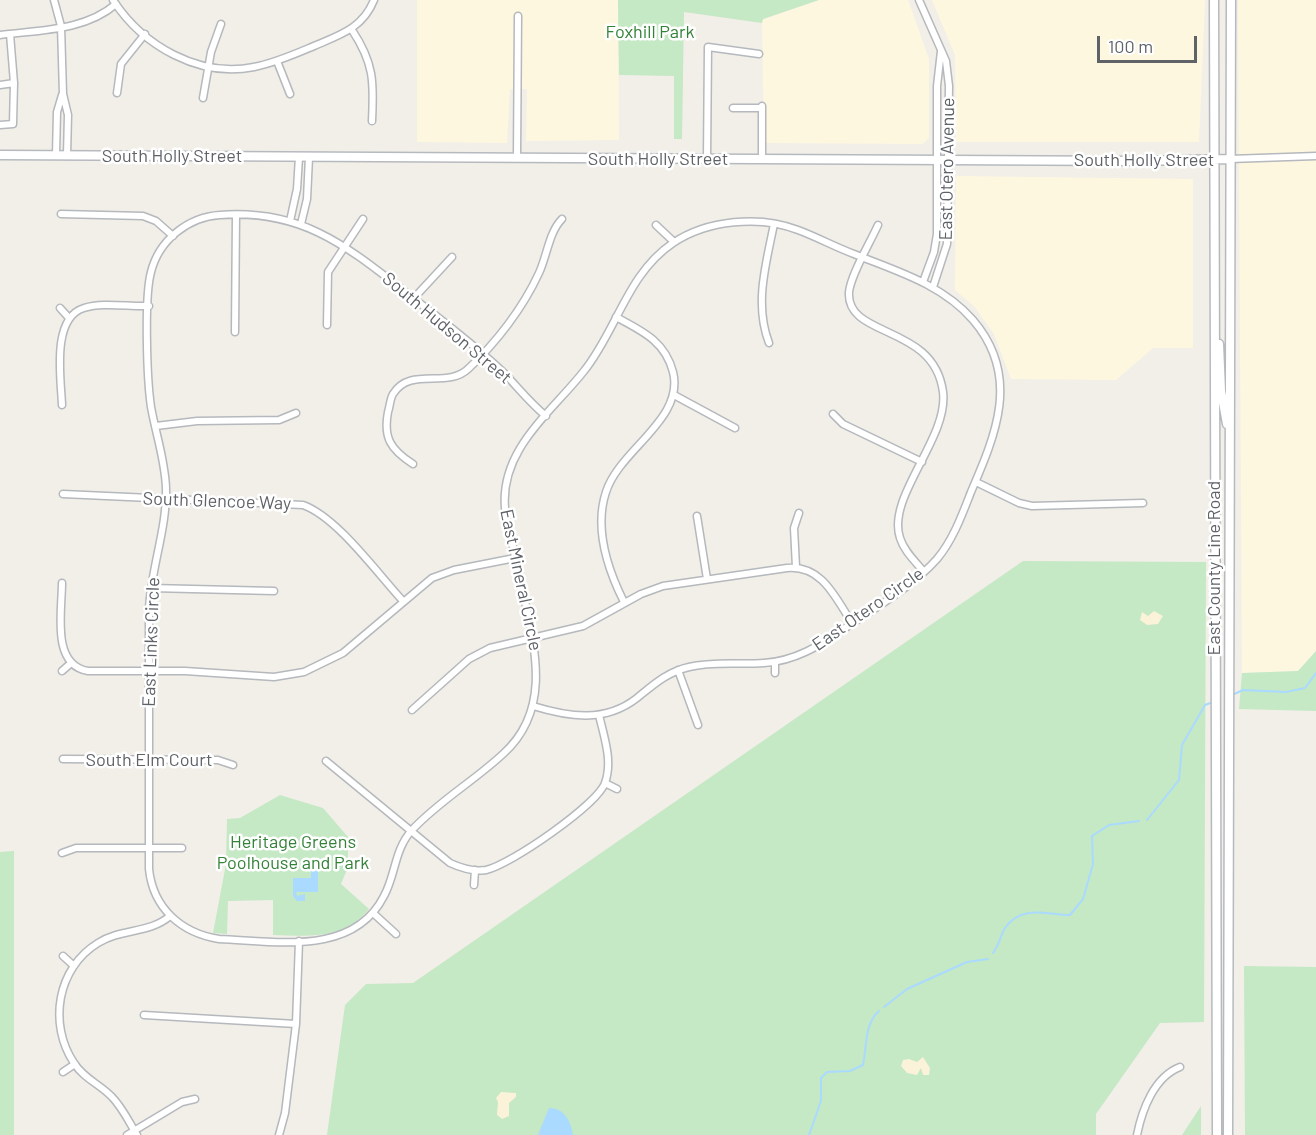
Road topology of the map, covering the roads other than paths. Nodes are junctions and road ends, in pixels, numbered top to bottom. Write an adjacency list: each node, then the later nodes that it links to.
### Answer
1 (54, 0): 9 (street)
2 (374, 0): 10 (street)
3 (919, 0): 14 (street, East Otero Avenue)
4 (1214, 0): 39 (main road, East County Line Road)
5 (1231, 0): 36 (main road, East County Line Road)
6 (114, 2): 9 (street); 12 (street)
7 (518, 16): 33 (street)
8 (221, 24): 17 (street)
9 (61, 26): 11 (street); 21 (street)
10 (352, 30): 16 (street); 25 (street)
11 (10, 34): 13 (street); 18 (street)
12 (145, 34): 17 (street); 20 (street)
13 (0, 35)
14 (941, 50): 37 (street, East Otero Avenue); 38 (street, East Otero Avenue)
15 (759, 54): 34 (street)
16 (277, 61): 17 (street); 22 (street)
17 (209, 67): 23 (street)
18 (14, 83): 19 (street); 26 (street)
19 (0, 85)
20 (117, 93)
21 (63, 94): 28 (street); 29 (street)
22 (290, 94)
23 (203, 98)
24 (734, 108): 35 (street)
25 (372, 121)
26 (0, 125)
27 (0, 155): 28 (main road, South Holly Street)
28 (56, 155): 29 (main road, South Holly Street)
29 (67, 155): 31 (main road, South Holly Street)
30 (1316, 156): 36 (street, South Holly Street)
31 (299, 157): 32 (main road, South Holly Street); 44 (street)
32 (309, 157): 33 (main road, South Holly Street); 45 (street)
33 (517, 158): 34 (main road, South Holly Street)
34 (707, 159): 35 (main road, South Holly Street)
35 (762, 159): 37 (main road, South Holly Street)
36 (1230, 159): 39 (main road, South Holly Street); 73 (main road, East County Line Road)
37 (936, 160): 38 (main road, South Holly Street); 54 (street, East Otero Avenue)
38 (948, 160): 39 (main road, South Holly Street); 55 (street, East Otero Avenue)
39 (1213, 161): 63 (main road, East County Line Road)
40 (62, 214): 49 (street)
41 (236, 215): 44 (street, South Hudson Street); 49 (street, South Hudson Street); 62 (street)
42 (363, 219): 51 (street)
43 (562, 219): 65 (street)
44 (290, 220): 45 (street, South Hudson Street)
45 (301, 224): 51 (street, South Hudson Street)
46 (774, 224): 50 (street, East Mineral Circle); 53 (street, East Mineral Circle); 64 (street)
47 (657, 225): 50 (street)
48 (878, 225): 53 (street)
49 (172, 236): 57 (street, East Links Circle)
50 (674, 242): 59 (street, East Mineral Circle)
51 (344, 244): 56 (street, South Hudson Street); 61 (street)
52 (452, 256): 56 (street)
53 (863, 258): 54 (street, East Mineral Circle); 74 (street)
54 (923, 282): 55 (street, East Mineral Circle)
55 (933, 287): 76 (street, East Otero Circle)
56 (414, 298): 65 (street, South Hudson Street)
57 (149, 306): 60 (street); 71 (street, East Links Circle)
58 (60, 308): 60 (street)
59 (616, 317): 66 (street); 70 (street, East Mineral Circle)
60 (69, 318): 67 (street)
61 (327, 325)
62 (235, 332)
63 (1215, 342): 73 (main road); 131 (main road, East County Line Road)
64 (769, 343)
65 (481, 354): 70 (street, South Hudson Street); 75 (street)
66 (674, 395): 72 (street); 90 (street)
67 (62, 405)
68 (296, 413): 71 (street)
69 (833, 414): 74 (street)
70 (546, 416): 82 (street, East Mineral Circle)
71 (156, 426): 78 (street, East Links Circle)
72 (735, 428)
73 (1231, 442): 132 (main road, East County Line Road)
74 (922, 462): 84 (street)
75 (412, 465)
76 (975, 482): 79 (street); 84 (street, East Otero Circle)
77 (63, 494): 78 (street, South Glencoe Way)
78 (166, 499): 87 (street, East Links Circle); 89 (street, South Glencoe Way)
79 (1143, 503)
80 (799, 513): 83 (street)
81 (697, 516): 85 (street)
82 (515, 558): 89 (street); 92 (street, East Mineral Circle)
83 (796, 567): 85 (street); 91 (street)
84 (924, 572): 91 (street, East Otero Circle)
85 (707, 579): 90 (street)
86 (62, 583): 94 (street)
87 (151, 588): 88 (street); 97 (street, East Links Circle)
88 (274, 591)
89 (403, 601): 97 (street)
90 (624, 602): 92 (street)
91 (852, 623): 93 (street, East Otero Circle)
92 (533, 638): 99 (street, East Mineral Circle); 100 (street)
93 (775, 662): 95 (street, East Otero Circle); 98 (street)
94 (70, 663): 96 (street); 97 (street)
95 (678, 670): 101 (street, East Otero Circle); 102 (street)
96 (62, 671)
97 (149, 671): 104 (street, East Links Circle)
98 (775, 674)
99 (533, 706): 101 (street, East Otero Circle); 109 (street, East Mineral Circle)
100 (412, 710)
101 (599, 715): 107 (street)
102 (698, 725)
103 (63, 759): 104 (street, South Elm Court)
104 (149, 760): 106 (street, South Elm Court); 110 (street, East Links Circle)
105 (326, 761): 109 (street)
106 (233, 765)
107 (605, 783): 108 (street); 113 (street)
108 (617, 789)
109 (412, 830): 113 (street); 115 (street, East Mineral Circle)
110 (149, 847): 111 (street); 112 (street); 116 (street, East Links Circle)
111 (182, 848)
112 (62, 853)
113 (475, 870): 114 (street)
114 (474, 885)
115 (373, 913): 117 (street); 118 (street, East Mineral Circle)
116 (170, 916): 118 (street, East Links Circle); 120 (street)
117 (396, 934)
118 (299, 941): 122 (street)
119 (63, 956): 120 (street)
120 (74, 966): 123 (street)
121 (144, 1015): 122 (street)
122 (296, 1024): 129 (street)
123 (75, 1064): 125 (street); 127 (street)
124 (1180, 1067): 130 (street)
125 (63, 1072)
126 (195, 1099): 127 (street)
127 (136, 1133): 128 (street)
128 (128, 1135)
129 (279, 1135)
130 (1137, 1135)
131 (1217, 1135)
132 (1228, 1135)

